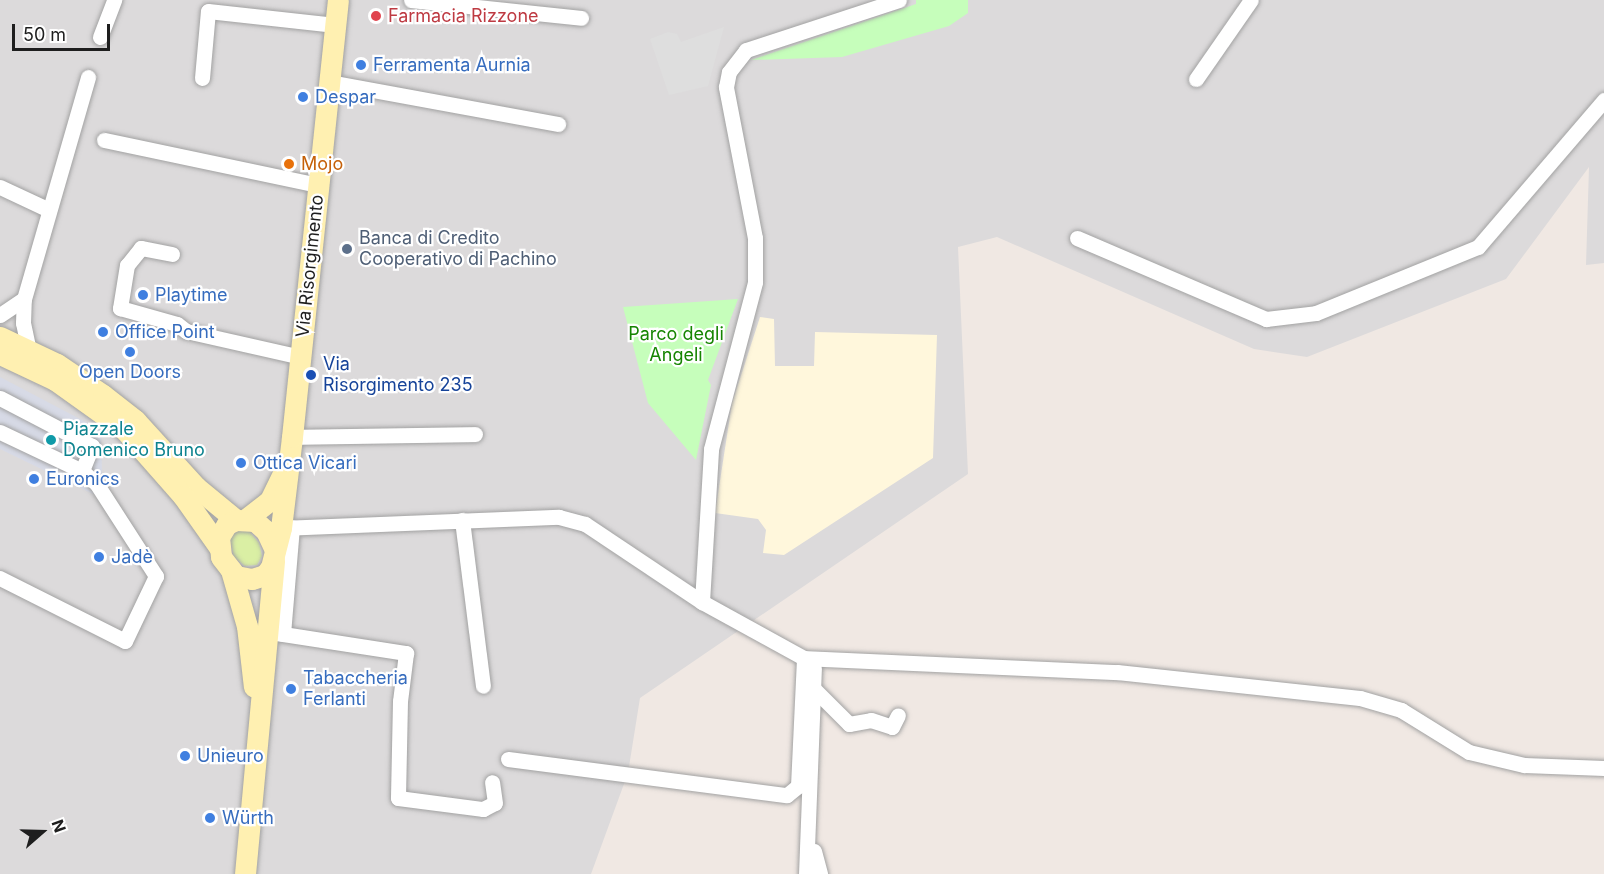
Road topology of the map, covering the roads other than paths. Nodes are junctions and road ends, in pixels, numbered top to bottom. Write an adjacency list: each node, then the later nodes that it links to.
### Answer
1 (114, 0): 8 (street)
2 (338, 0): 7 (main road, Via Risorgimento)
3 (411, 0): 6 (street)
4 (899, 0): 40 (street)
5 (1251, 0): 11 (street)
6 (581, 18)
7 (335, 25): 10 (street); 12 (main road, Via Risorgimento)
8 (100, 37)
9 (88, 77): 18 (street)
10 (202, 78)
11 (1196, 79)
12 (329, 82): 14 (street); 16 (main road, Via Risorgimento)
13 (1604, 100): 19 (street)
14 (558, 124)
15 (104, 140): 16 (street)
16 (318, 185): 26 (main road, Via Risorgimento)
17 (0, 187): 18 (street)
18 (50, 210): 21 (street)
19 (1077, 238)
20 (172, 254): 26 (street)
21 (24, 299): 22 (street); 24 (street)
22 (0, 315)
23 (0, 337): 24 (main road)
24 (30, 351): 33 (main road)
25 (0, 354): 36 (main road)
26 (301, 357): 30 (main road, Via Risorgimento)
27 (0, 399): 32 (street)
28 (0, 432): 32 (street)
29 (475, 434): 30 (street)
30 (292, 437): 31 (main road, Via Risorgimento)
31 (288, 461): 33 (main road); 35 (main road)
32 (82, 471): 39 (street)
33 (241, 519): 36 (main road); 37 (main road)
34 (462, 520): 35 (street); 40 (street); 43 (street)
35 (287, 527): 37 (main road); 41 (street)
36 (219, 547): 38 (main road)
37 (275, 555): 38 (main road); 41 (main road)
38 (231, 570): 47 (main road)
39 (0, 578)
40 (702, 602): 42 (street)
41 (277, 633): 47 (main road); 49 (street)
42 (809, 659): 44 (street); 46 (street); 48 (street)
43 (483, 686)
44 (818, 693): 45 (street); 51 (street); 52 (street)
45 (898, 715)
46 (508, 759)
47 (256, 760): 50 (main road)
48 (1604, 768)
49 (492, 782)
50 (245, 874)
51 (806, 874)
52 (820, 874)

